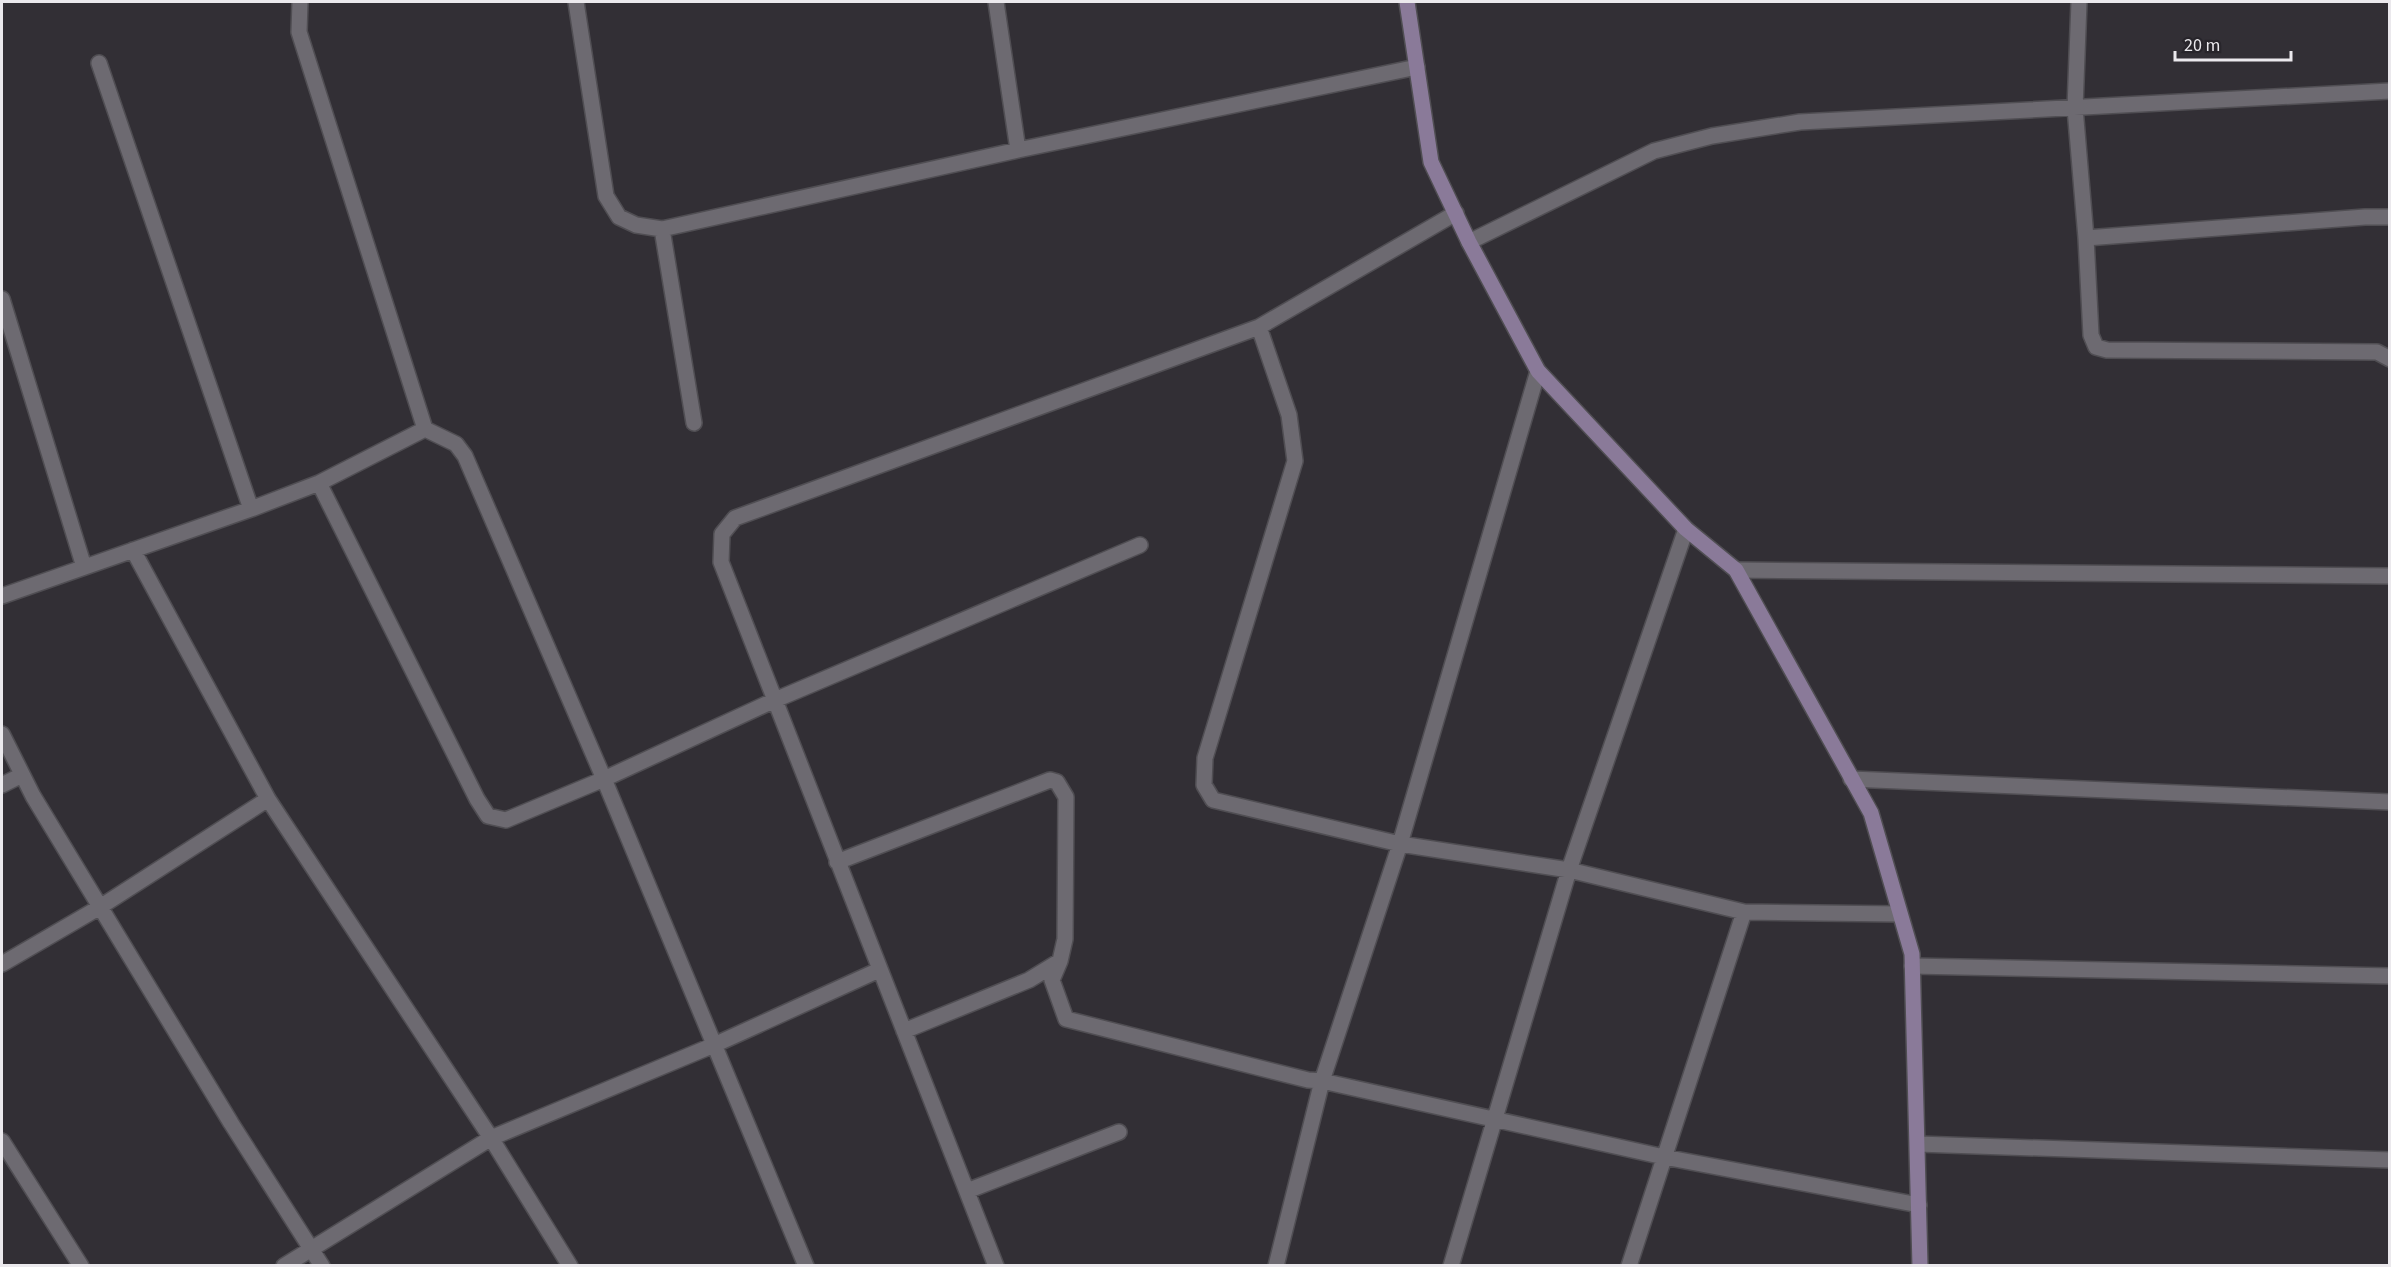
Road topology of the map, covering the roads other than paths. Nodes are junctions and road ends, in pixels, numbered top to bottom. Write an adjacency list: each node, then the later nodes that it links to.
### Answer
1 (300, 2): 21 (street)
2 (576, 2): 13 (street)
3 (996, 2): 10 (street)
4 (1407, 2): 7 (street)
5 (2079, 2): 9 (street)
6 (99, 63): 23 (street)
7 (1417, 67): 10 (street); 11 (street)
8 (2390, 91): 9 (street)
9 (2075, 108): 14 (street); 15 (street)
10 (1018, 150): 13 (street)
11 (1456, 213): 15 (street); 17 (street)
12 (2390, 217): 14 (street)
13 (662, 229): 20 (street)
14 (2086, 238): 18 (street)
15 (1469, 242): 19 (street)
16 (2, 299): 27 (street)
17 (1259, 327): 31 (street); 39 (street)
18 (2390, 359)
19 (1538, 371): 24 (street); 39 (street)
20 (694, 423)
21 (425, 429): 22 (street); 34 (street)
22 (319, 483): 23 (street); 34 (street)
23 (251, 509): 26 (street)
24 (1686, 529): 28 (street); 41 (street)
25 (1140, 545): 31 (street)
26 (133, 550): 27 (street); 37 (street)
27 (84, 567): 30 (street)
28 (1736, 570): 29 (street); 35 (street)
29 (2390, 576)
30 (2, 596)
31 (775, 700): 34 (street); 40 (street)
32 (2, 734): 33 (street)
33 (22, 775): 36 (street); 42 (street)
34 (604, 779): 51 (street)
35 (1851, 779): 38 (street); 44 (street)
36 (2, 785)
37 (268, 799): 42 (street); 55 (street)
38 (2390, 802)
39 (1400, 844): 41 (street); 52 (street)
40 (837, 862): 45 (street); 48 (street)
41 (1569, 870): 43 (street); 53 (street)
42 (100, 907): 46 (street); 62 (street)
43 (1744, 912): 44 (street); 58 (street)
44 (1900, 914): 47 (street)
45 (1060, 961): 50 (street); 52 (street)
46 (2, 964)
47 (1912, 966): 49 (street); 57 (street)
48 (879, 970): 50 (street); 51 (street)
49 (2390, 976)
50 (904, 1031): 60 (street)
51 (714, 1045): 55 (street); 67 (street)
52 (1322, 1081): 53 (street); 69 (street)
53 (1494, 1121): 58 (street); 70 (street)
54 (1119, 1132): 60 (street)
55 (491, 1138): 62 (street); 66 (street)
56 (2, 1141): 63 (street)
57 (1918, 1144): 59 (street); 61 (street)
58 (1664, 1157): 61 (street); 71 (street)
59 (2390, 1160)
60 (967, 1191): 68 (street)
61 (1919, 1205): 72 (street)
62 (312, 1248): 64 (street); 65 (street)
63 (81, 1266)
64 (284, 1266)
65 (322, 1266)
66 (570, 1266)
67 (806, 1266)
68 (996, 1266)
69 (1275, 1266)
70 (1451, 1266)
71 (1629, 1266)
72 (1920, 1266)

